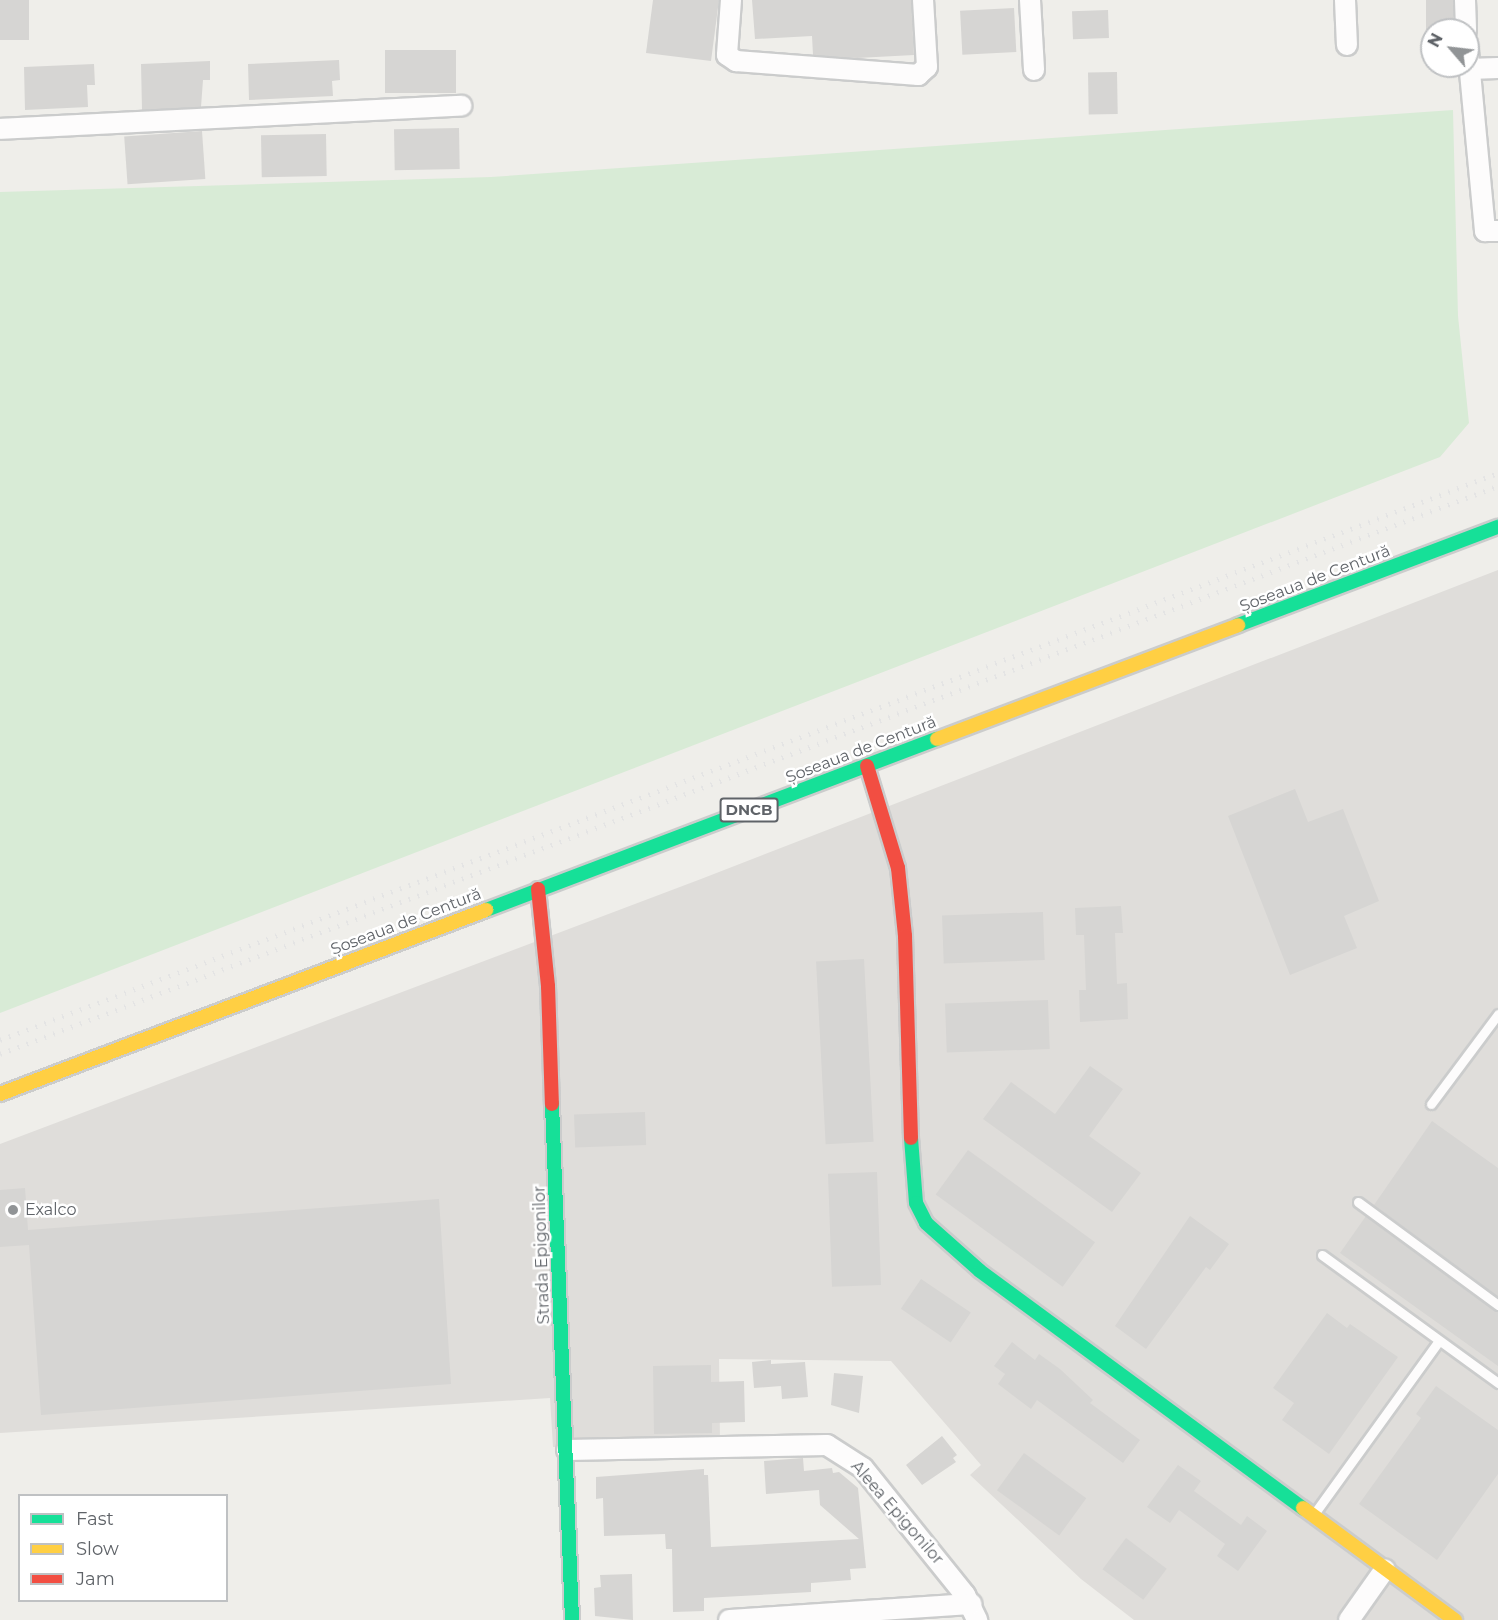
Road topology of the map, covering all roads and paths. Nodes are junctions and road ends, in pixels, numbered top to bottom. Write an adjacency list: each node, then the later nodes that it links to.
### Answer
1 (731, 0): 2 (street)
2 (923, 0)
3 (1030, 0): 10 (street)
4 (1344, 0): 7 (street)
5 (1465, 0): 6 (street)
6 (1466, 18)
7 (1347, 45)
8 (1480, 63): 9 (street)
9 (1498, 68)
10 (1034, 70)
11 (1471, 78): 14 (street)
12 (461, 106): 13 (street)
13 (0, 129)
14 (1498, 231)
15 (1498, 527): 16 (street, Șoseaua de Centură / DNCB)
16 (867, 766): 17 (street, Șoseaua de Centură / DNCB); 27 (street)
17 (538, 889): 19 (street, Șoseaua de Centură / DNCB); 26 (street, Strada Epigonilor)
18 (1498, 1014): 20 (lane)
19 (0, 1094)
20 (1431, 1104)
21 (1358, 1202): 23 (lane)
22 (1322, 1255): 24 (lane)
23 (1498, 1305)
24 (1439, 1341): 25 (lane); 27 (lane)
25 (1498, 1383)
26 (567, 1450): 29 (street, Aleea Epigonilor); 31 (street, Strada Epigonilor)
27 (1313, 1516): 28 (street)
28 (1385, 1569): 33 (street); 34 (street)
29 (974, 1612): 30 (street, Aleea Epigonilor)
30 (815, 1617): 32 (street, Aleea Epigonilor)
31 (572, 1620)
32 (729, 1620)
33 (1349, 1620)
34 (1455, 1620)

